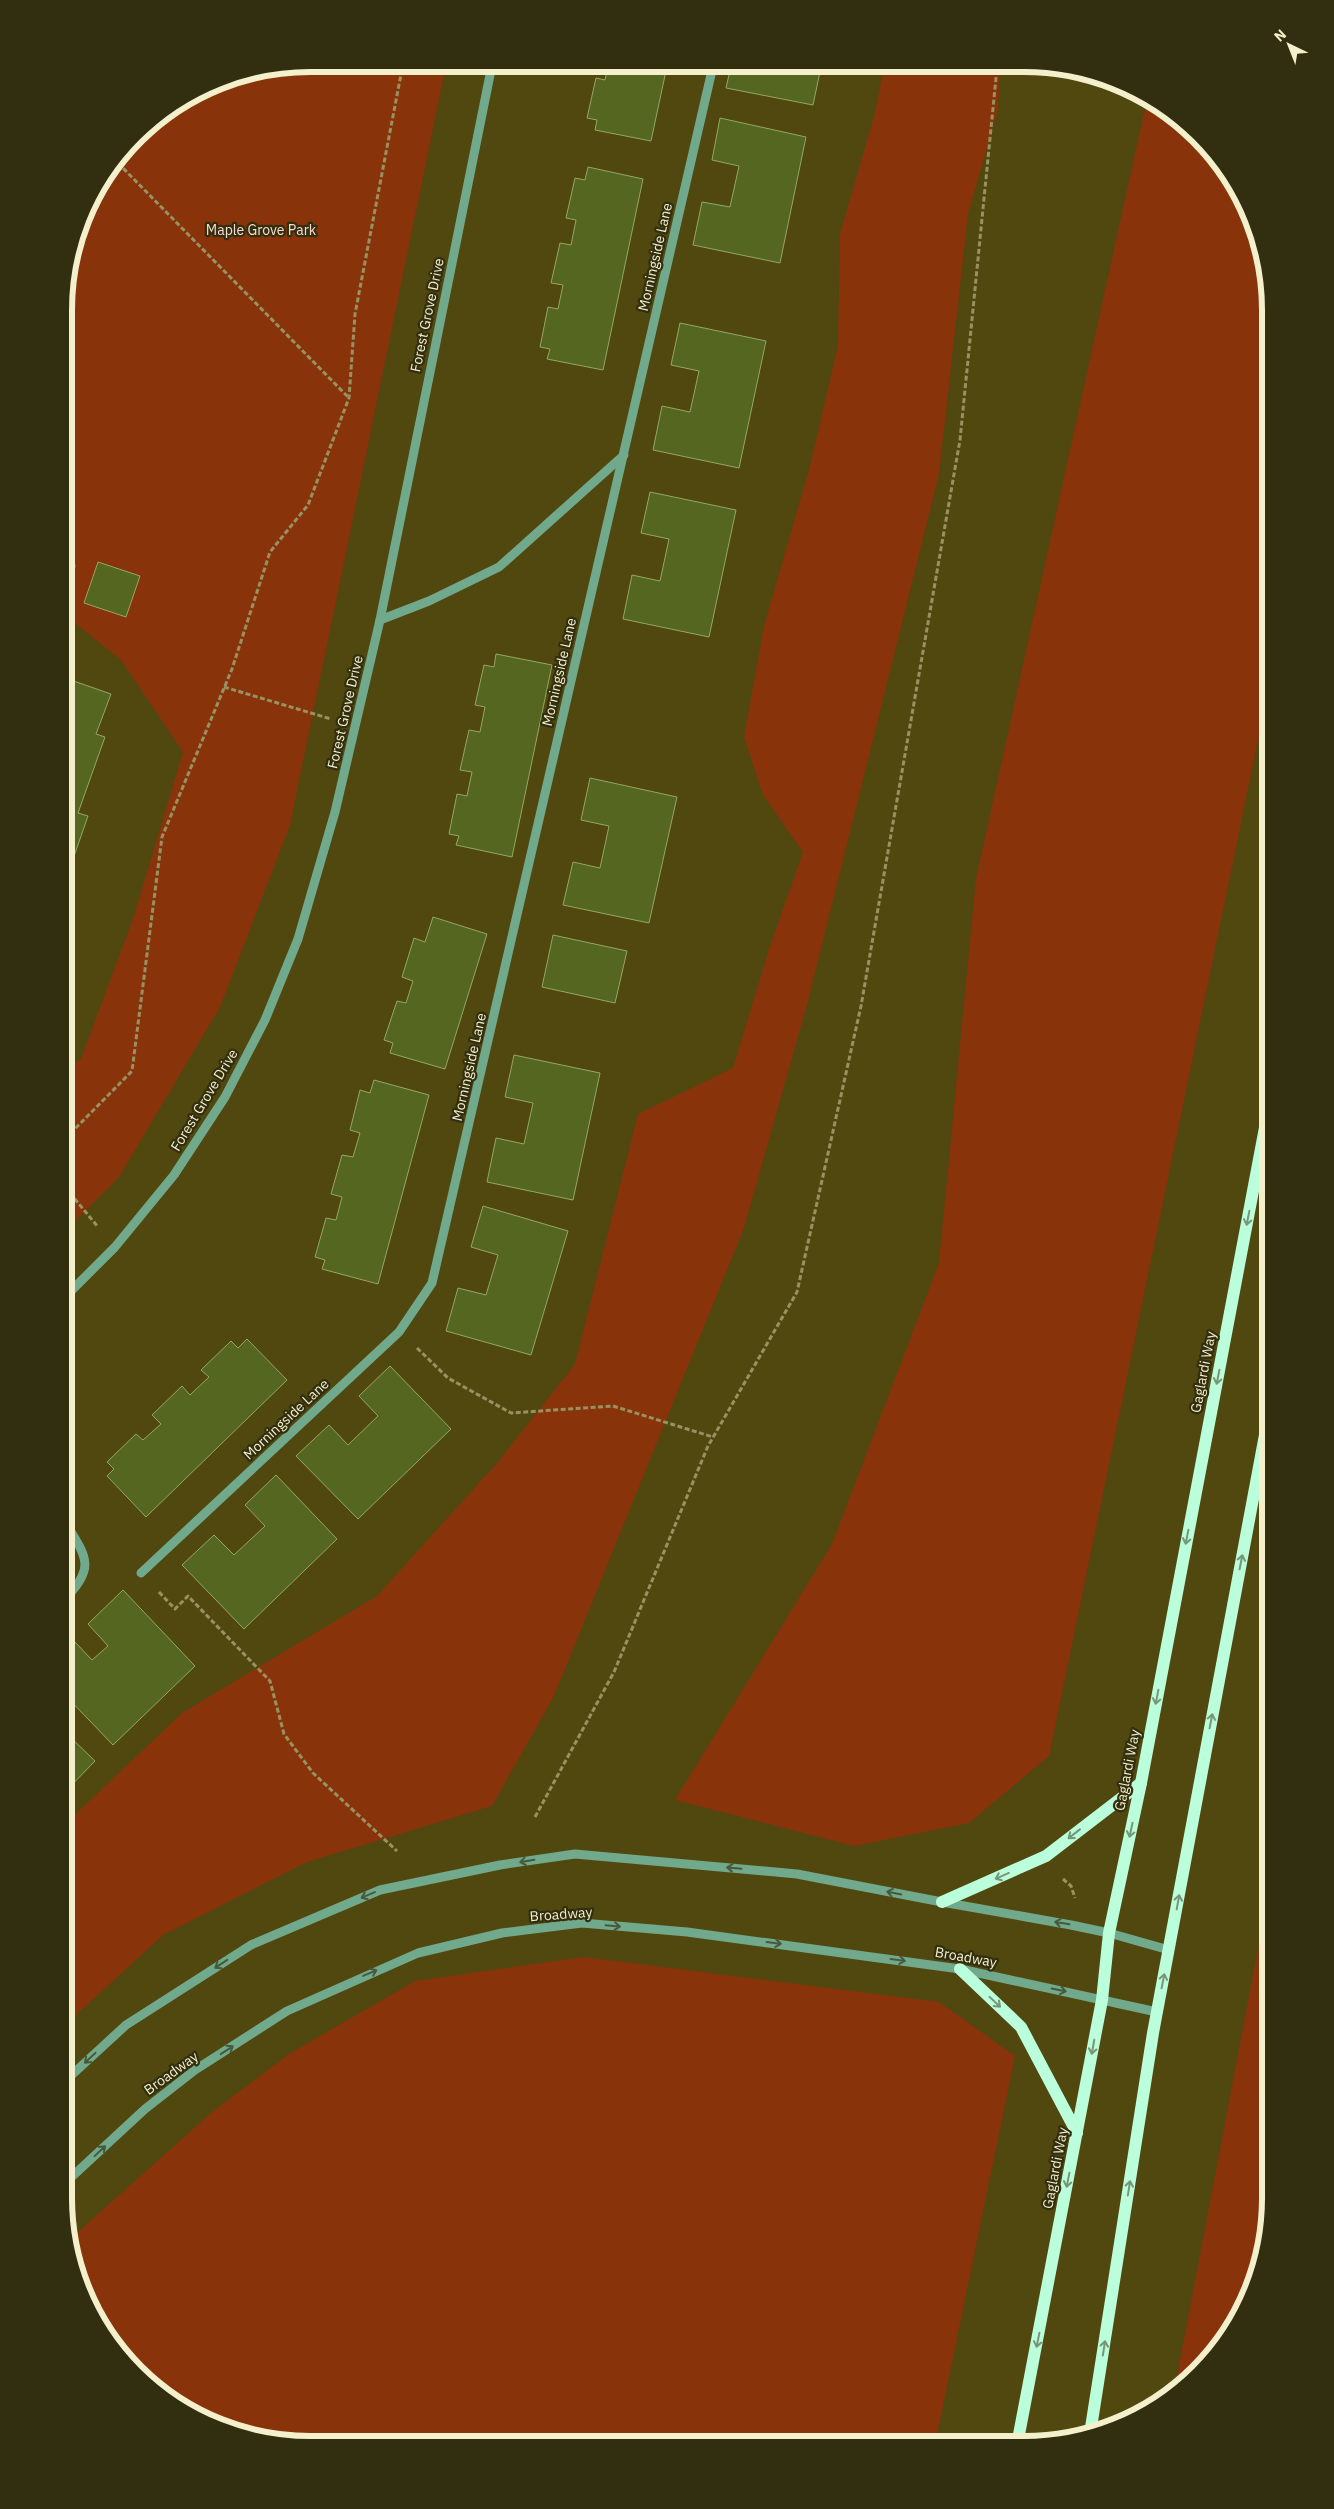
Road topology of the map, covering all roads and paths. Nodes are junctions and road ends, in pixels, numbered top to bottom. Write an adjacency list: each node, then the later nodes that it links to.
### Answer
1 (401, 72): 6 (path)
2 (491, 72): 8 (street, Forest Grove Drive)
3 (712, 72): 7 (street, Morningside Lane)
4 (997, 72): 17 (path)
5 (122, 167): 6 (path)
6 (349, 398): 9 (path)
7 (624, 455): 8 (street); 16 (street, Morningside Lane)
8 (380, 620): 10 (street, Forest Grove Drive)
9 (224, 687): 10 (path); 11 (path)
10 (356, 726): 14 (street, Forest Grove Drive)
11 (72, 1132)
12 (1262, 1143): 22 (main road, Gaglardi Way, one-way to 22)
13 (72, 1195): 14 (path)
14 (115, 1247): 15 (street, Forest Grove Drive)
15 (72, 1290)
16 (399, 1332): 17 (path); 20 (street, Morningside Lane)
17 (713, 1437): 23 (path)
18 (1262, 1451): 29 (main road, one-way to 18)
19 (72, 1534): 21 (street)
20 (141, 1573): 24 (path)
21 (72, 1592)
22 (1141, 1782): 27 (main road, one-way to 27); 28 (main road, Gaglardi Way, one-way to 28)
23 (535, 1817)
24 (397, 1851)
25 (1057, 1873): 26 (path)
26 (1076, 1901)
27 (942, 1902): 28 (street, one-way to 27); 33 (street, one-way to 33)
28 (1110, 1932): 29 (street); 31 (main road, Gaglardi Way)
29 (1169, 1950): 32 (main road, one-way to 29)
30 (960, 1969): 31 (street, Broadway, one-way to 31); 34 (main road, one-way to 34); 35 (street, Broadway, one-way to 30)
31 (1102, 2000): 32 (street, Broadway); 34 (main road, Gaglardi Way, one-way to 34)
32 (1157, 2012): 36 (main road, one-way to 32)
33 (72, 2075)
34 (1077, 2132): 37 (main road, Gaglardi Way, one-way to 37)
35 (72, 2177)
36 (1091, 2426)
37 (1020, 2436)

